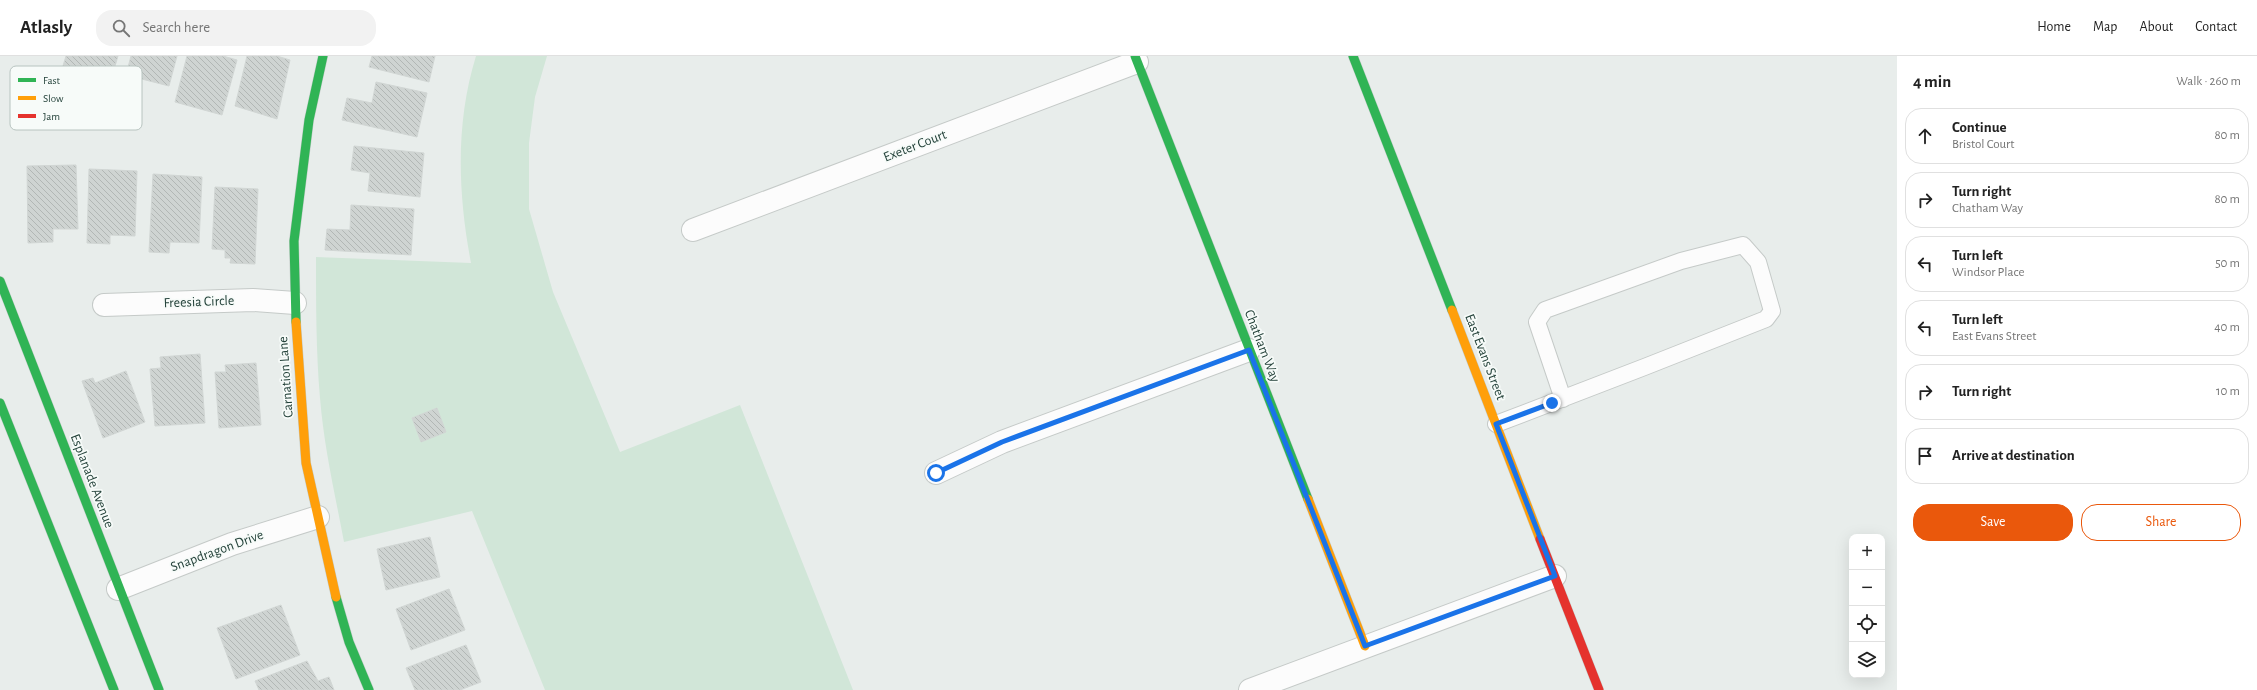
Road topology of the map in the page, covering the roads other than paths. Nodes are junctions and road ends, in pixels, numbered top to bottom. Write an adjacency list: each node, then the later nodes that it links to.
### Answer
1 (324, 56): 6 (street, Carnation Lane)
2 (1353, 56): 11 (street, East Evans Street)
3 (1136, 59): 4 (street, Exeter Court); 8 (street, Chatham Way)
4 (693, 230)
5 (0, 281): 15 (street, Esplanade Avenue)
6 (295, 303): 7 (street, Freesia Circle); 13 (street, Carnation Lane)
7 (104, 305)
8 (1249, 350): 12 (street); 16 (street, Chatham Way)
9 (1563, 399): 9 (lane); 11 (lane)
10 (0, 403): 17 (street)
11 (1496, 424): 14 (street, East Evans Street)
12 (936, 473)
13 (318, 517): 15 (street, Snapdragon Drive); 19 (street, Carnation Lane)
14 (1555, 576): 16 (street); 21 (street, East Evans Street)
15 (118, 589): 18 (street, Esplanade Avenue)
16 (1365, 646): 20 (street)
17 (114, 690)
18 (158, 690)
19 (369, 690)
20 (1250, 690)
21 (1600, 690)

